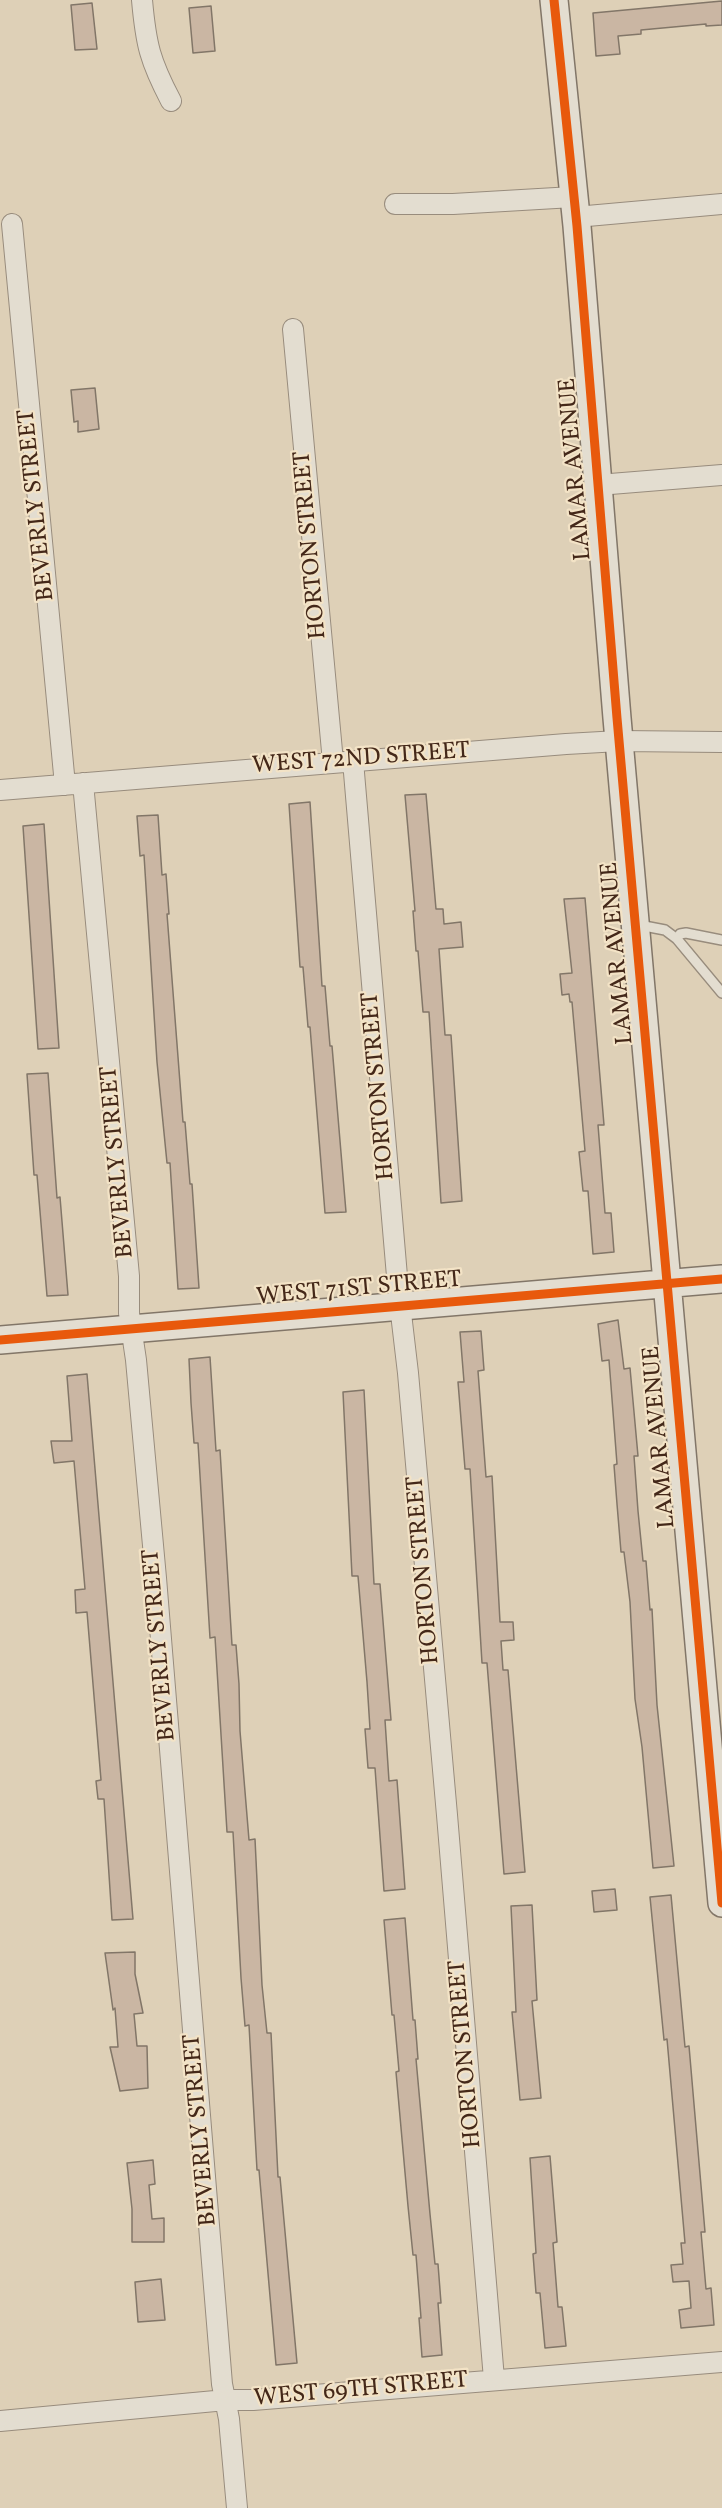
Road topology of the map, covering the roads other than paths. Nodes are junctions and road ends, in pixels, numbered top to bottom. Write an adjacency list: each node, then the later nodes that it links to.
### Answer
1 (142, 0): 3 (street)
2 (554, 0): 6 (street, LAMAR AVENUE)
3 (171, 101)
4 (395, 204): 6 (street)
5 (722, 204): 6 (street)
6 (575, 207): 10 (street, LAMAR AVENUE)
7 (12, 224): 15 (street, BEVERLY STREET)
8 (293, 329): 14 (street, HORTON STREET)
9 (722, 475): 10 (street)
10 (598, 485): 11 (street, LAMAR AVENUE)
11 (619, 741): 12 (street, WEST 72ND STREET); 13 (street, WEST 72ND STREET); 17 (street, LAMAR AVENUE)
12 (722, 742)
13 (353, 761): 14 (street, WEST 72ND STREET); 23 (street, HORTON STREET)
14 (333, 762): 15 (street, WEST 72ND STREET)
15 (74, 784): 16 (street, WEST 72ND STREET); 24 (street, BEVERLY STREET)
16 (0, 790)
17 (636, 924): 18 (lane); 22 (street, LAMAR AVENUE)
18 (677, 939): 19 (lane); 20 (lane)
19 (722, 940)
20 (722, 993)
21 (722, 1279): 22 (street, WEST 71ST STREET)
22 (667, 1283): 23 (street, WEST 71ST STREET); 26 (street, LAMAR AVENUE)
23 (400, 1306): 24 (street, WEST 71ST STREET); 28 (street, HORTON STREET)
24 (132, 1329): 25 (street, WEST 71ST STREET); 29 (street, BEVERLY STREET)
25 (0, 1340)
26 (722, 1903)
27 (722, 2362): 28 (street, WEST 69TH STREET)
28 (494, 2379): 29 (street, WEST 69TH STREET)
29 (226, 2400): 30 (street, WEST 69TH STREET); 31 (street, BEVERLY STREET)
30 (0, 2421)
31 (237, 2508)

